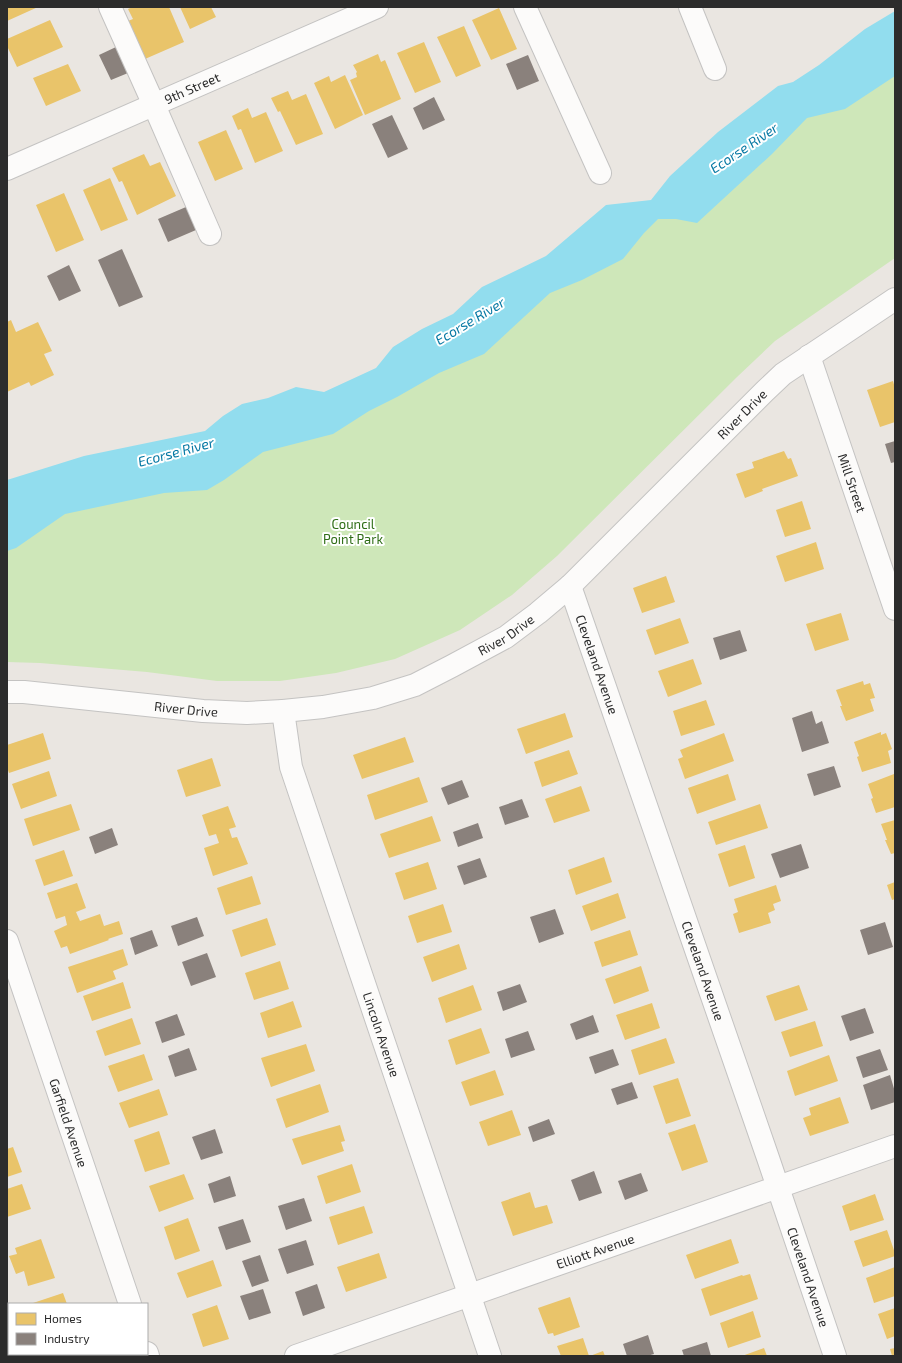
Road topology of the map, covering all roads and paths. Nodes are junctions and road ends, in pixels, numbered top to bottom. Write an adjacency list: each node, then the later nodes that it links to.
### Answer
1 (110, 7): 6 (street)
2 (377, 7): 6 (street, 9th Street)
3 (526, 7): 8 (street)
4 (690, 7): 5 (street)
5 (715, 69)
6 (154, 105): 7 (street, 9th Street); 9 (street)
7 (7, 169)
8 (600, 173)
9 (210, 234)
10 (895, 299): 11 (street, River Drive)
11 (809, 356): 12 (street, River Drive); 13 (street, Mill Street)
12 (570, 586): 15 (street, River Drive); 18 (street, Cleveland Avenue)
13 (895, 609)
14 (7, 692): 15 (street, River Drive)
15 (282, 711): 19 (street, Lincoln Avenue)
16 (7, 941): 20 (street, Garfield Avenue)
17 (895, 1146): 18 (street, Elliott Avenue)
18 (778, 1187): 19 (street, Elliott Avenue); 23 (street, Cleveland Avenue)
19 (469, 1295): 21 (street, Elliott Avenue); 22 (street, Lincoln Avenue)
20 (130, 1303)
21 (296, 1356)
22 (490, 1356)
23 (835, 1356)

